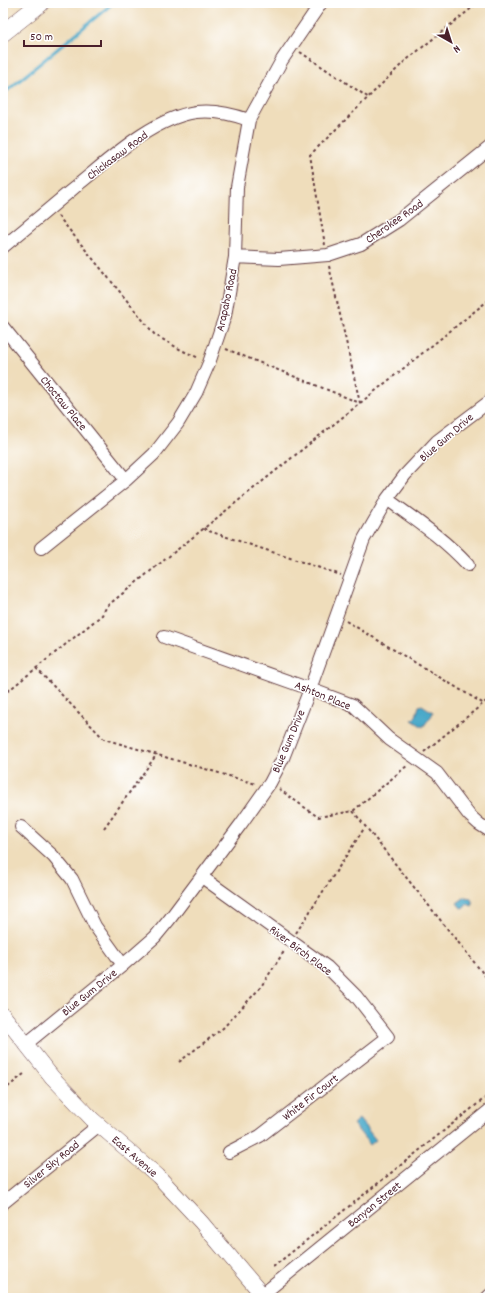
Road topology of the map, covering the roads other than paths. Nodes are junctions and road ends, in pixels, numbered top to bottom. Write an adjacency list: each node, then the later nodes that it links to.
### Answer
1 (41, 3): 3 (highway)
2 (321, 3): 4 (street, Arapaho Road)
3 (3, 33)
4 (249, 120): 6 (street, Chickasaw Road); 7 (street, Arapaho Road)
5 (490, 147): 7 (street, Cherokee Road)
6 (3, 247)
7 (235, 257): 10 (street, Arapaho Road)
8 (3, 326): 10 (street, Choctaw Place)
9 (490, 401): 11 (street, Blue Gum Drive)
10 (126, 480): 12 (street, Arapaho Road)
11 (387, 499): 13 (street); 15 (street, Blue Gum Drive)
12 (41, 548)
13 (468, 565)
14 (164, 637): 15 (street, Ashton Place)
15 (310, 688): 17 (street, Ashton Place); 18 (street, Blue Gum Drive)
16 (21, 826): 19 (street)
17 (490, 830)
18 (202, 877): 19 (street, Blue Gum Drive); 21 (street, River Birch Place)
19 (123, 965): 22 (street, Blue Gum Drive)
20 (3, 1015): 22 (main road, East Avenue)
21 (388, 1036): 25 (street, White Fir Court)
22 (26, 1044): 24 (main road, East Avenue)
23 (490, 1110): 28 (street, Banyan Street)
24 (100, 1125): 26 (street, Silver Sky Road); 28 (main road, East Avenue)
25 (229, 1152)
26 (3, 1203)
27 (490, 1295): 29 (street)
28 (262, 1297)
29 (487, 1298)

